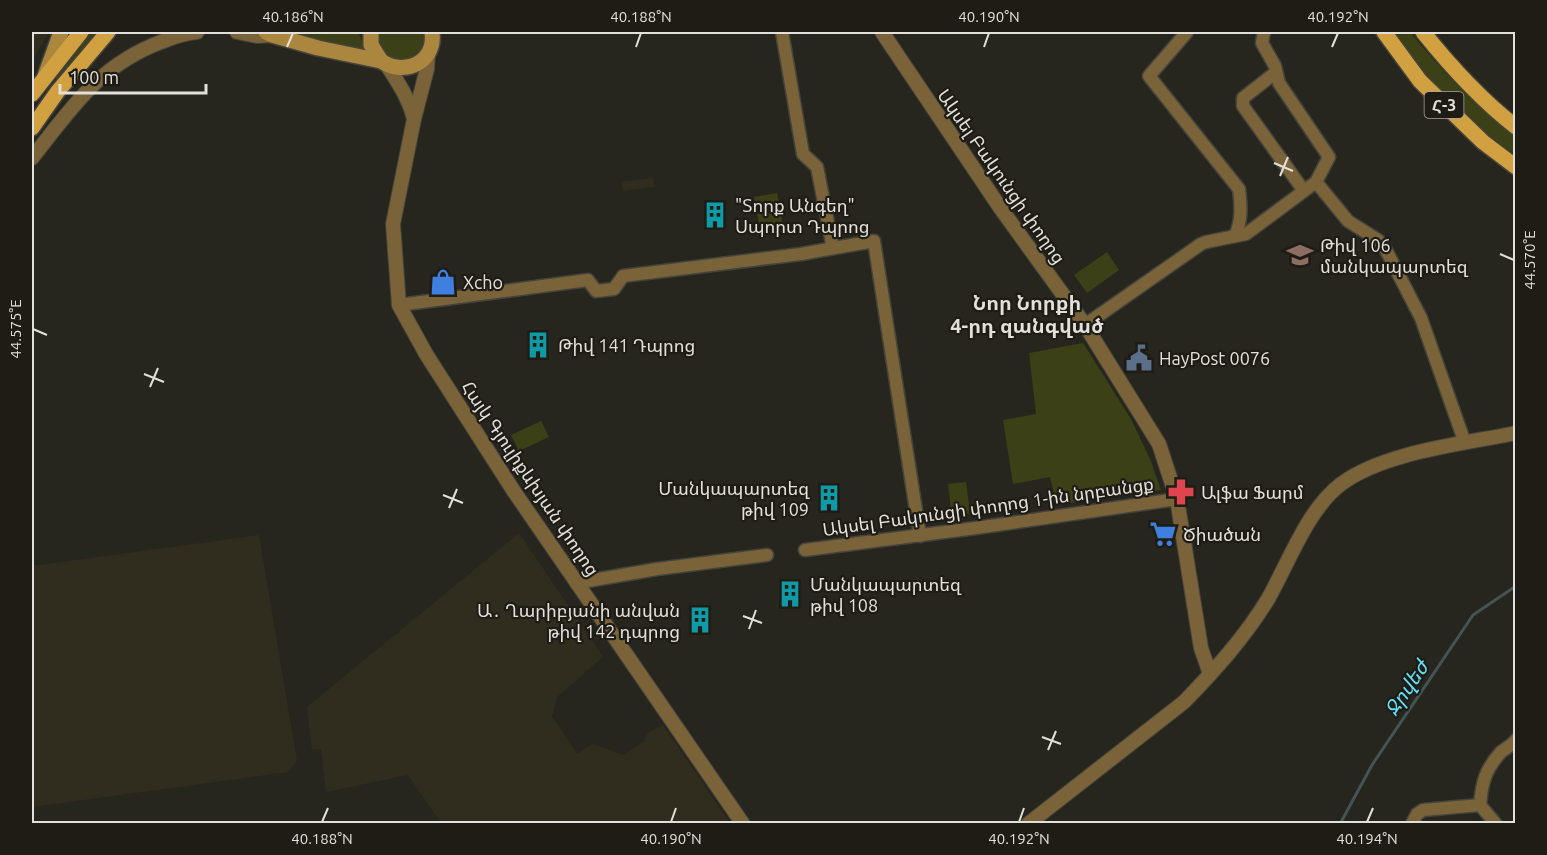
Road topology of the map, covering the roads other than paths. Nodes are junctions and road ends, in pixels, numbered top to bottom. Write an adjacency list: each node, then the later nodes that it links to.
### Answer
1 (61, 32): 18 (main road)
2 (81, 32): 18 (main road)
3 (108, 32): 20 (main road)
4 (197, 32): 25 (street)
5 (237, 32): 14 (street)
6 (371, 32): 16 (main road)
7 (782, 32): 30 (street)
8 (882, 32): 32 (street, Ակսել Բակունցի փողոց)
9 (1187, 32): 29 (street)
10 (1264, 32): 17 (street)
11 (1384, 32): 26 (main road, Հ-3)
12 (1423, 32): 22 (main road, Հ-3)
13 (433, 33): 15 (main road)
14 (269, 34): 16 (main road)
15 (428, 54): 16 (main road); 21 (street, Հայկ Գյուլիքևխյան փողոց)
16 (384, 63): 21 (street)
17 (1275, 73): 27 (street); 28 (street)
18 (45, 76): 19 (main road)
19 (32, 94)
20 (43, 111): 23 (main road); 24 (street)
21 (414, 119): 31 (street, Հայկ Գյուլիքևխյան փողոց)
22 (1515, 127)
23 (32, 128)
24 (32, 147)
25 (32, 158)
26 (1515, 167)
27 (1316, 182): 28 (street); 34 (street)
28 (1304, 191): 29 (street)
29 (1235, 236): 32 (street)
30 (833, 248): 31 (street); 36 (street)
31 (399, 305): 39 (street, Հայկ Գյուլիքևխյան փողոց)
32 (1085, 325): 35 (street, Ակսել Բակունցի փողոց)
33 (1515, 433): 34 (street)
34 (1466, 443): 40 (street)
35 (1177, 499): 36 (street, Ակսել Բակունցի փողոց 1-ին նրբանցք); 40 (street, Ակսել Բակունցի փողոց)
36 (920, 536): 37 (street, Ակսել Բակունցի փողոց 1-ին նրբանցք)
37 (805, 550)
38 (766, 555): 39 (street)
39 (576, 583): 43 (street, Հայկ Գյուլիքևխյան փողոց)
40 (1210, 674): 44 (street)
41 (1515, 740): 42 (street)
42 (1480, 805): 45 (street); 46 (street)
43 (743, 824)
44 (1028, 824)
45 (1412, 824)
46 (1496, 824)

